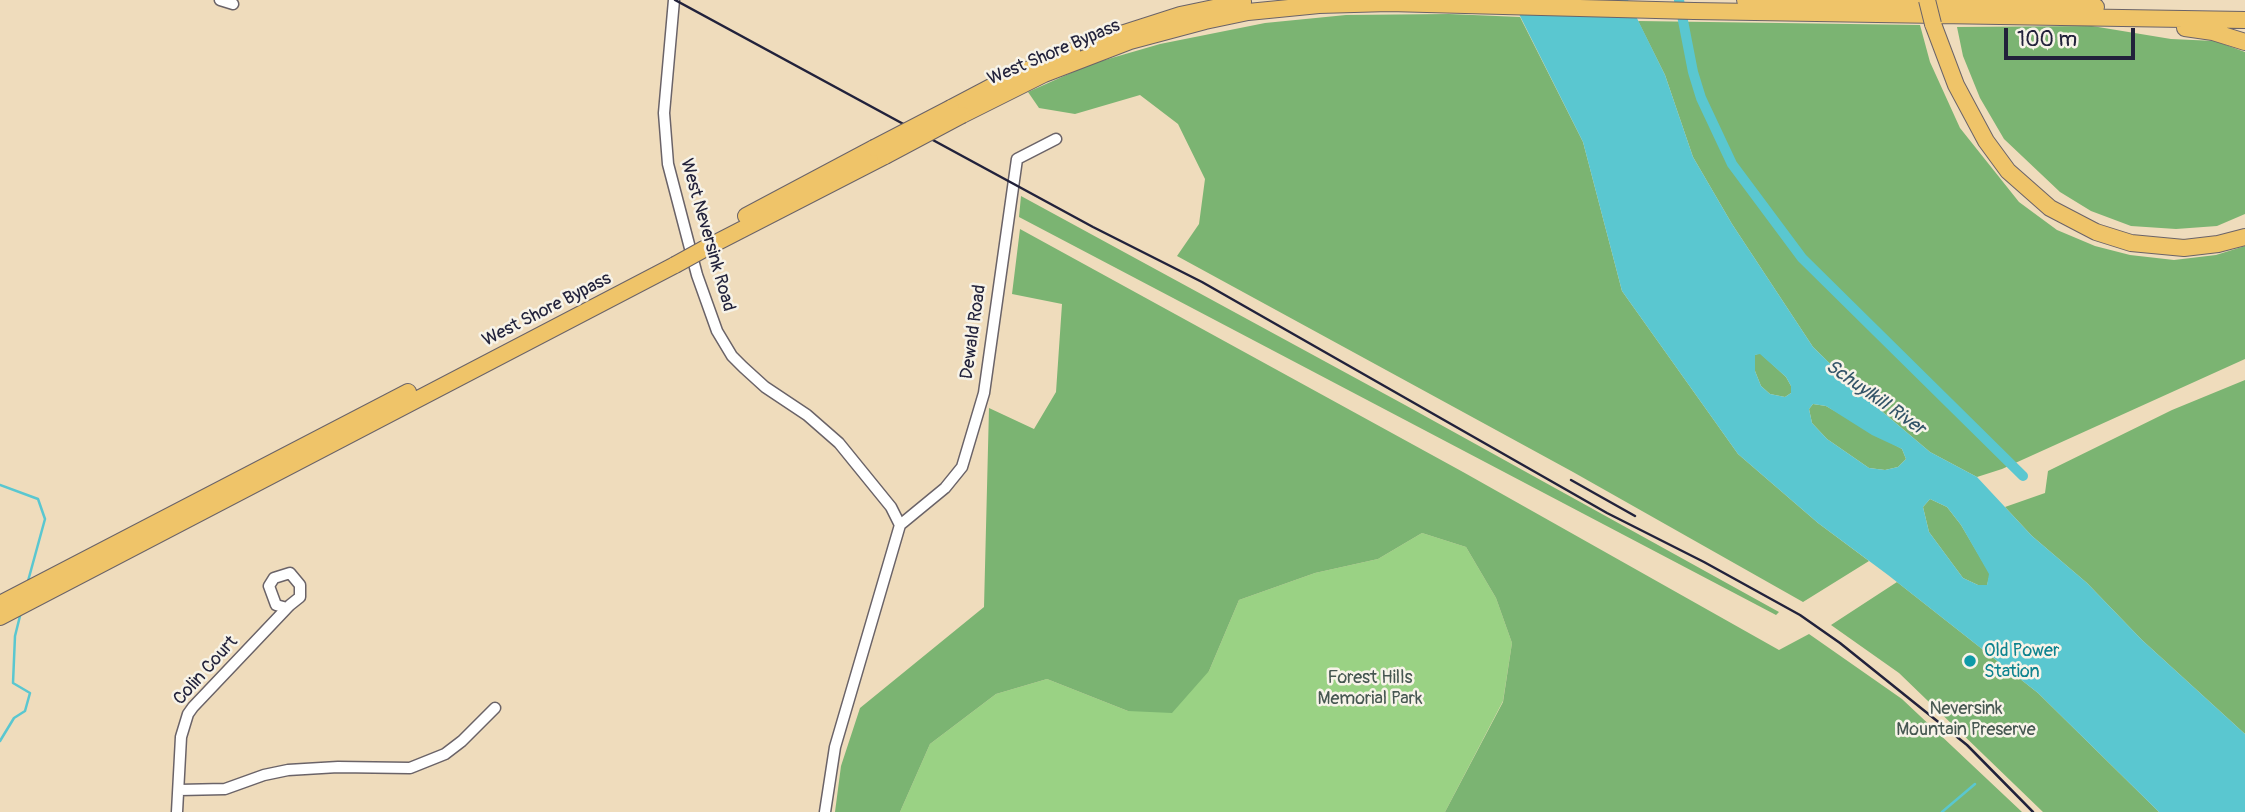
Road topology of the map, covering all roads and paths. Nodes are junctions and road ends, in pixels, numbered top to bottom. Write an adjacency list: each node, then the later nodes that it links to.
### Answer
1 (220, 0): 7 (street)
2 (674, 0): 18 (street, West Neversink Road)
3 (1259, 0): 13 (highway, West Shore Bypass)
4 (1745, 0): 8 (highway)
5 (1927, 0): 11 (highway, bridge)
6 (1935, 0): 11 (highway)
7 (233, 4)
8 (2245, 10)
9 (2074, 18): 10 (highway, West Shore Bypass); 12 (highway); 13 (highway, West Shore Bypass)
10 (2245, 20)
11 (1937, 24): 15 (highway); 16 (highway)
12 (2245, 42)
13 (957, 112): 17 (highway, West Shore Bypass, bridge)
14 (1056, 139): 18 (street, Dewald Road)
15 (2245, 227)
16 (2245, 237)
17 (673, 260): 19 (highway, West Shore Bypass); 21 (highway, West Shore Bypass)
18 (900, 525): 25 (street)
19 (0, 604)
20 (288, 608): 23 (street, Colin Court)
21 (0, 617)
22 (495, 708): 23 (street)
23 (178, 790): 24 (street, Colin Court)
24 (177, 812)
25 (825, 812)

